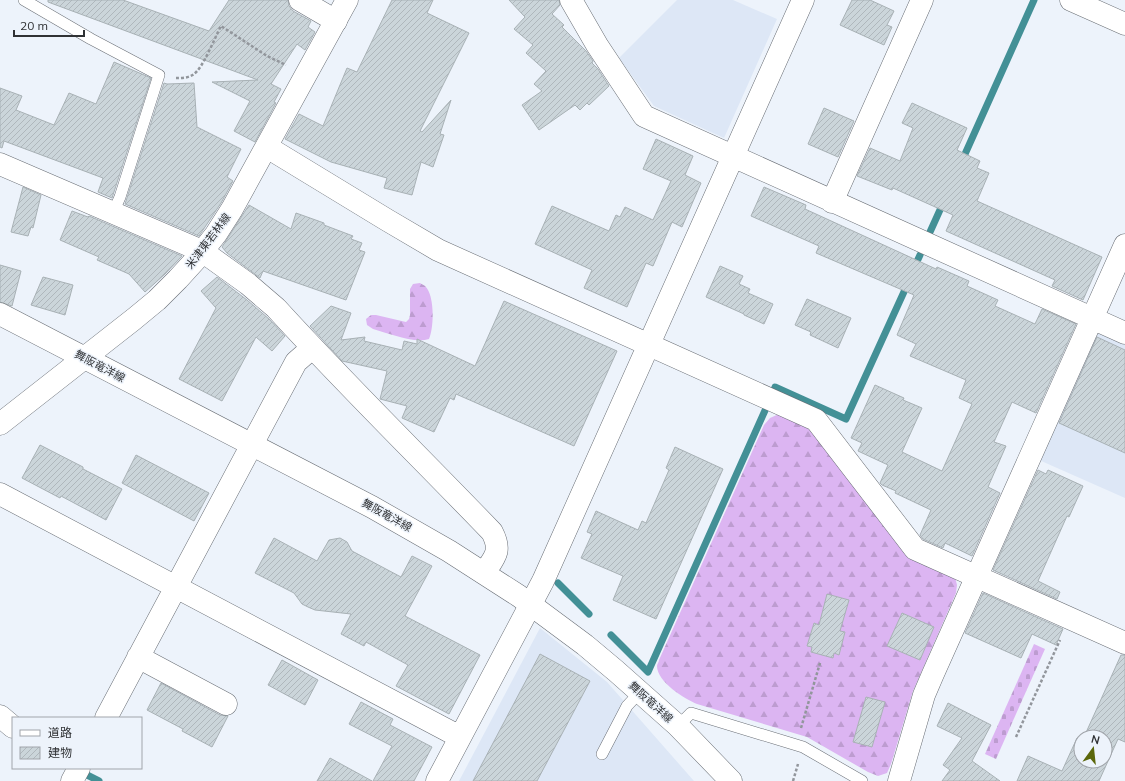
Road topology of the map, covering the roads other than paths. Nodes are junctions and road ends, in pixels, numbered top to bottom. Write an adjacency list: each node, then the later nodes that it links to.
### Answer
1 (24, 0): 14 (lane)
2 (300, 0): 8 (street)
3 (347, 0): 8 (street, 米津東若林線)
4 (571, 0): 11 (street)
5 (803, 0): 11 (street)
6 (922, 0): 13 (street)
7 (1071, 0): 9 (street)
8 (336, 21): 10 (street, 米津東若林線)
9 (1125, 24)
10 (267, 147): 16 (street, 米津東若林線); 20 (street)
11 (733, 157): 13 (street); 20 (street)
12 (0, 164): 14 (street)
13 (832, 202): 18 (street)
14 (113, 213): 16 (street)
15 (1125, 245): 18 (street)
16 (202, 251): 21 (street); 22 (street, 米津東若林線)
17 (0, 314): 22 (street, 舞阪竜洋線)
18 (1092, 318): 19 (street); 27 (street)
19 (1125, 333)
20 (649, 345): 27 (street); 29 (street)
21 (312, 348): 24 (street); 26 (street)
22 (84, 358): 23 (street, 米津東若林線); 24 (street, 舞阪竜洋線)
23 (0, 424)
24 (252, 445): 26 (street, 舞阪竜洋線); 28 (street)
25 (0, 494): 28 (street)
26 (484, 573): 29 (street, 舞阪竜洋線)
27 (977, 577): 30 (street); 43 (street)
28 (175, 586): 31 (street); 38 (street)
29 (531, 605): 32 (street, 舞阪竜洋線); 38 (street)
30 (1125, 643)
31 (138, 657): 33 (street); 35 (street)
32 (640, 692): 37 (street, 舞阪竜洋線); 39 (lane)
33 (226, 704)
34 (0, 716): 36 (street)
35 (107, 717)
36 (12, 726)
37 (678, 726): 41 (street, 舞阪竜洋線); 42 (lane)
38 (460, 737): 40 (street)
39 (602, 754)
40 (437, 781)
41 (731, 781)
42 (862, 781)
43 (899, 781)

